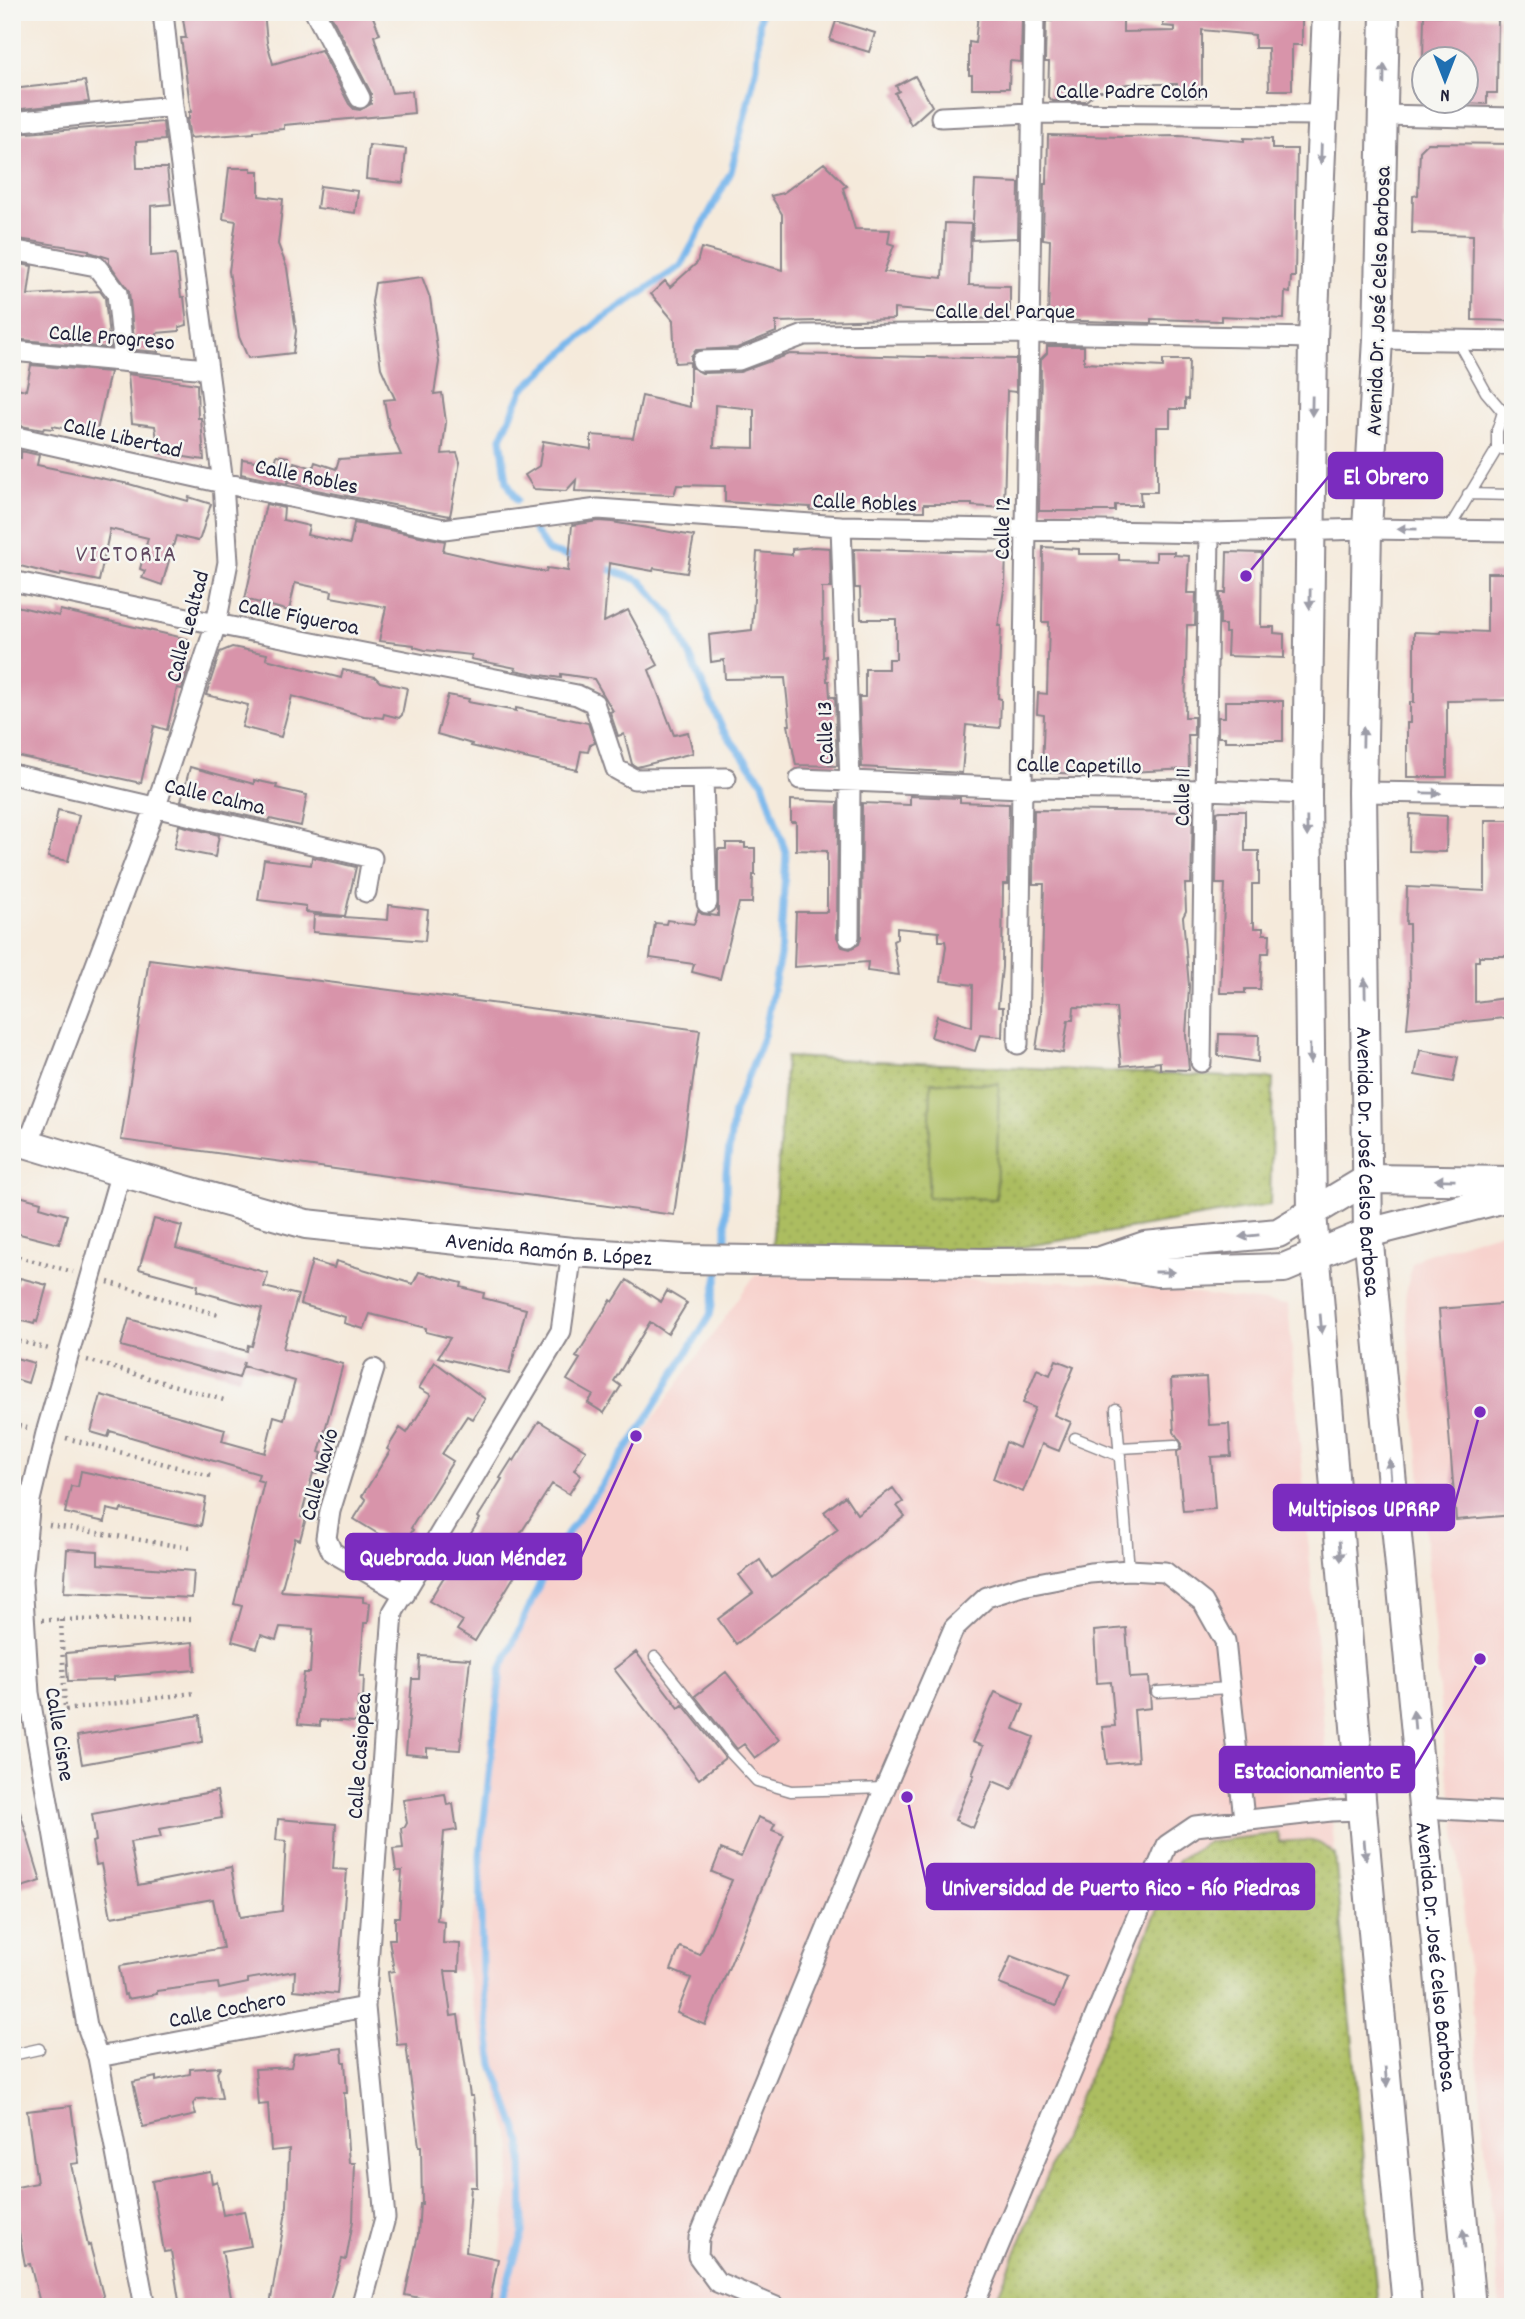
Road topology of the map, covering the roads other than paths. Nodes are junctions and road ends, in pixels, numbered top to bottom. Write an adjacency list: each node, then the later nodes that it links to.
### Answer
1 (163, 12): 7 (street, Calle Lealtad)
2 (314, 12): 6 (street)
3 (1034, 12): 8 (street, Calle 12)
4 (1327, 12): 9 (main road)
5 (1385, 12): 10 (main road, Avenida Dr. José Celso Barbosa, one-way to 5)
6 (360, 98)
7 (173, 106): 13 (street); 23 (street, Calle Lealtad)
8 (1032, 114): 9 (street, Calle Padre Colón); 11 (street, Calle Padre Colón); 15 (street, Calle 12)
9 (1322, 116): 16 (main road, one-way to 16)
10 (1383, 116): 12 (street); 17 (main road, Avenida Dr. José Celso Barbosa)
11 (942, 117)
12 (1513, 118)
13 (12, 121)
14 (12, 250): 21 (street)
15 (1028, 333): 16 (street, Calle del Parque); 22 (street, Calle del Parque); 32 (street, Calle 12)
16 (1313, 338): 35 (main road, one-way to 35)
17 (1378, 339): 18 (street); 33 (main road, Avenida Dr. José Celso Barbosa)
18 (1457, 340): 19 (street); 24 (lane)
19 (1513, 341)
20 (12, 351): 21 (street, Calle Progreso)
21 (124, 361): 23 (street, Calle Progreso)
22 (702, 361)
23 (207, 369): 28 (street, Calle Lealtad)
24 (1508, 410): 26 (lane)
25 (12, 436): 28 (street, Calle Libertad)
26 (1497, 449): 27 (lane); 29 (lane)
27 (1513, 449)
28 (223, 483): 31 (street, Calle Robles); 39 (street, Calle Lealtad)
29 (1468, 494): 30 (lane); 34 (lane)
30 (1513, 495)
31 (841, 526): 32 (street, Calle Robles); 44 (street, Calle 13)
32 (1025, 528): 37 (street, Calle Robles); 45 (street, Calle 12)
33 (1367, 529): 34 (street, Calle Robles, one-way to 33); 35 (street, Calle Robles); 47 (main road, Avenida Dr. José Celso Barbosa, one-way to 33)
34 (1448, 530): 36 (street, Calle Robles)
35 (1311, 531): 37 (street, Calle Robles); 48 (main road, one-way to 48)
36 (1513, 531)
37 (1209, 533): 46 (street, Calle 11)
38 (12, 581): 39 (street, Calle Figueroa)
39 (216, 624): 42 (street, Calle Figueroa); 50 (street, Calle Lealtad)
40 (12, 774): 50 (street, Calle Calma)
41 (726, 778): 42 (street)
42 (703, 779): 52 (street)
43 (800, 779): 44 (street, Calle Capetillo)
44 (850, 781): 45 (street, Calle Capetillo); 53 (street, Calle 13)
45 (1023, 788): 46 (street, Calle Capetillo); 54 (street, Calle 12)
46 (1206, 790): 48 (street, Calle Capetillo); 55 (street, Calle 11)
47 (1362, 792): 49 (street, one-way to 49); 58 (main road, Avenida Dr. José Celso Barbosa, one-way to 47)
48 (1307, 794): 61 (main road, one-way to 61)
49 (1513, 794)
50 (156, 806): 51 (street, Calle Calma); 56 (street, Calle Lealtad)
51 (366, 892)
52 (707, 903)
53 (849, 937)
54 (1018, 1044)
55 (1201, 1062)
56 (20, 1142): 57 (main road, Avenida Ramón B. López)
57 (121, 1172): 63 (main road, Avenida Ramón B. López); 84 (street, Calle Cisne)
58 (1368, 1179): 59 (main road, one-way to 58); 61 (main road, Avenida Ramón B. López); 62 (main road, Avenida Dr. José Celso Barbosa)
59 (1513, 1181)
60 (1513, 1196): 62 (main road, Avenida Ramón B. López)
61 (1312, 1213): 64 (main road); 65 (main road, Avenida Ramón B. López, one-way to 65)
62 (1368, 1233): 64 (main road, Avenida Ramón B. López); 77 (main road, Avenida Dr. José Celso Barbosa, one-way to 62)
63 (572, 1252): 65 (main road, Avenida Ramón B. López); 72 (street, Calle Casiopea)
64 (1315, 1256): 65 (main road, Avenida Ramón B. López, one-way to 64); 78 (main road, one-way to 78)
65 (1098, 1262)
66 (374, 1368): 72 (street, Calle Navío)
67 (1116, 1409): 70 (lane)
68 (1075, 1438): 70 (lane)
69 (1175, 1445): 70 (lane)
70 (1120, 1452): 71 (lane)
71 (1129, 1570): 74 (street); 76 (street)
72 (405, 1594): 81 (street, Calle Casiopea)
73 (655, 1657): 76 (lane)
74 (1230, 1688): 75 (lane); 80 (street)
75 (1157, 1692)
76 (885, 1788): 88 (street)
77 (1422, 1808): 79 (street); 85 (main road, Avenida Dr. José Celso Barbosa, one-way to 77)
78 (1362, 1810): 80 (street); 90 (main road, one-way to 90)
79 (1513, 1813)
80 (1244, 1819): 89 (street)
81 (365, 2007): 84 (street, Calle Cochero); 87 (street, Calle Casiopea)
82 (39, 2049): 83 (lane)
83 (12, 2055)
84 (98, 2057): 86 (street, Calle Cisne)
85 (1465, 2306)
86 (145, 2307)
87 (361, 2307)
88 (776, 2307)
89 (973, 2307)
90 (1408, 2307)

